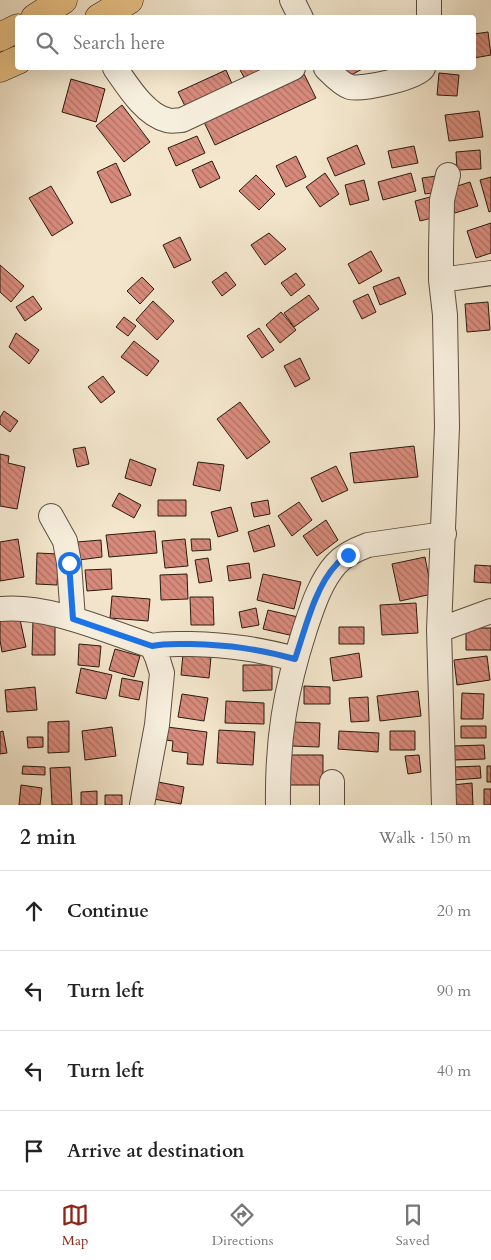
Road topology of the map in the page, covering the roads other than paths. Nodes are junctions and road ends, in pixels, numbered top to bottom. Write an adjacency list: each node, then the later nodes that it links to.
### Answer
1 (63, 0): 5 (highway)
2 (129, 0): 6 (highway)
3 (292, 0): 7 (street)
4 (429, 0): 8 (street)
5 (40, 15)
6 (104, 15)
7 (300, 15)
8 (429, 15)
9 (15, 30): 10 (highway)
10 (0, 37)
11 (15, 61): 12 (highway)
12 (0, 68)
13 (116, 70): 14 (street)
14 (289, 70)
15 (328, 70): 16 (street)
16 (422, 70)
17 (448, 175): 19 (street)
18 (491, 273): 19 (street)
19 (441, 280): 21 (street)
20 (51, 516): 24 (street)
21 (444, 534): 25 (street); 27 (street)
22 (0, 609): 24 (street)
23 (491, 611): 25 (street)
24 (73, 619): 26 (street)
25 (439, 630): 30 (street)
26 (152, 646): 27 (street); 28 (street)
27 (295, 659): 29 (street)
28 (142, 805)
29 (278, 805)
30 (444, 805)

